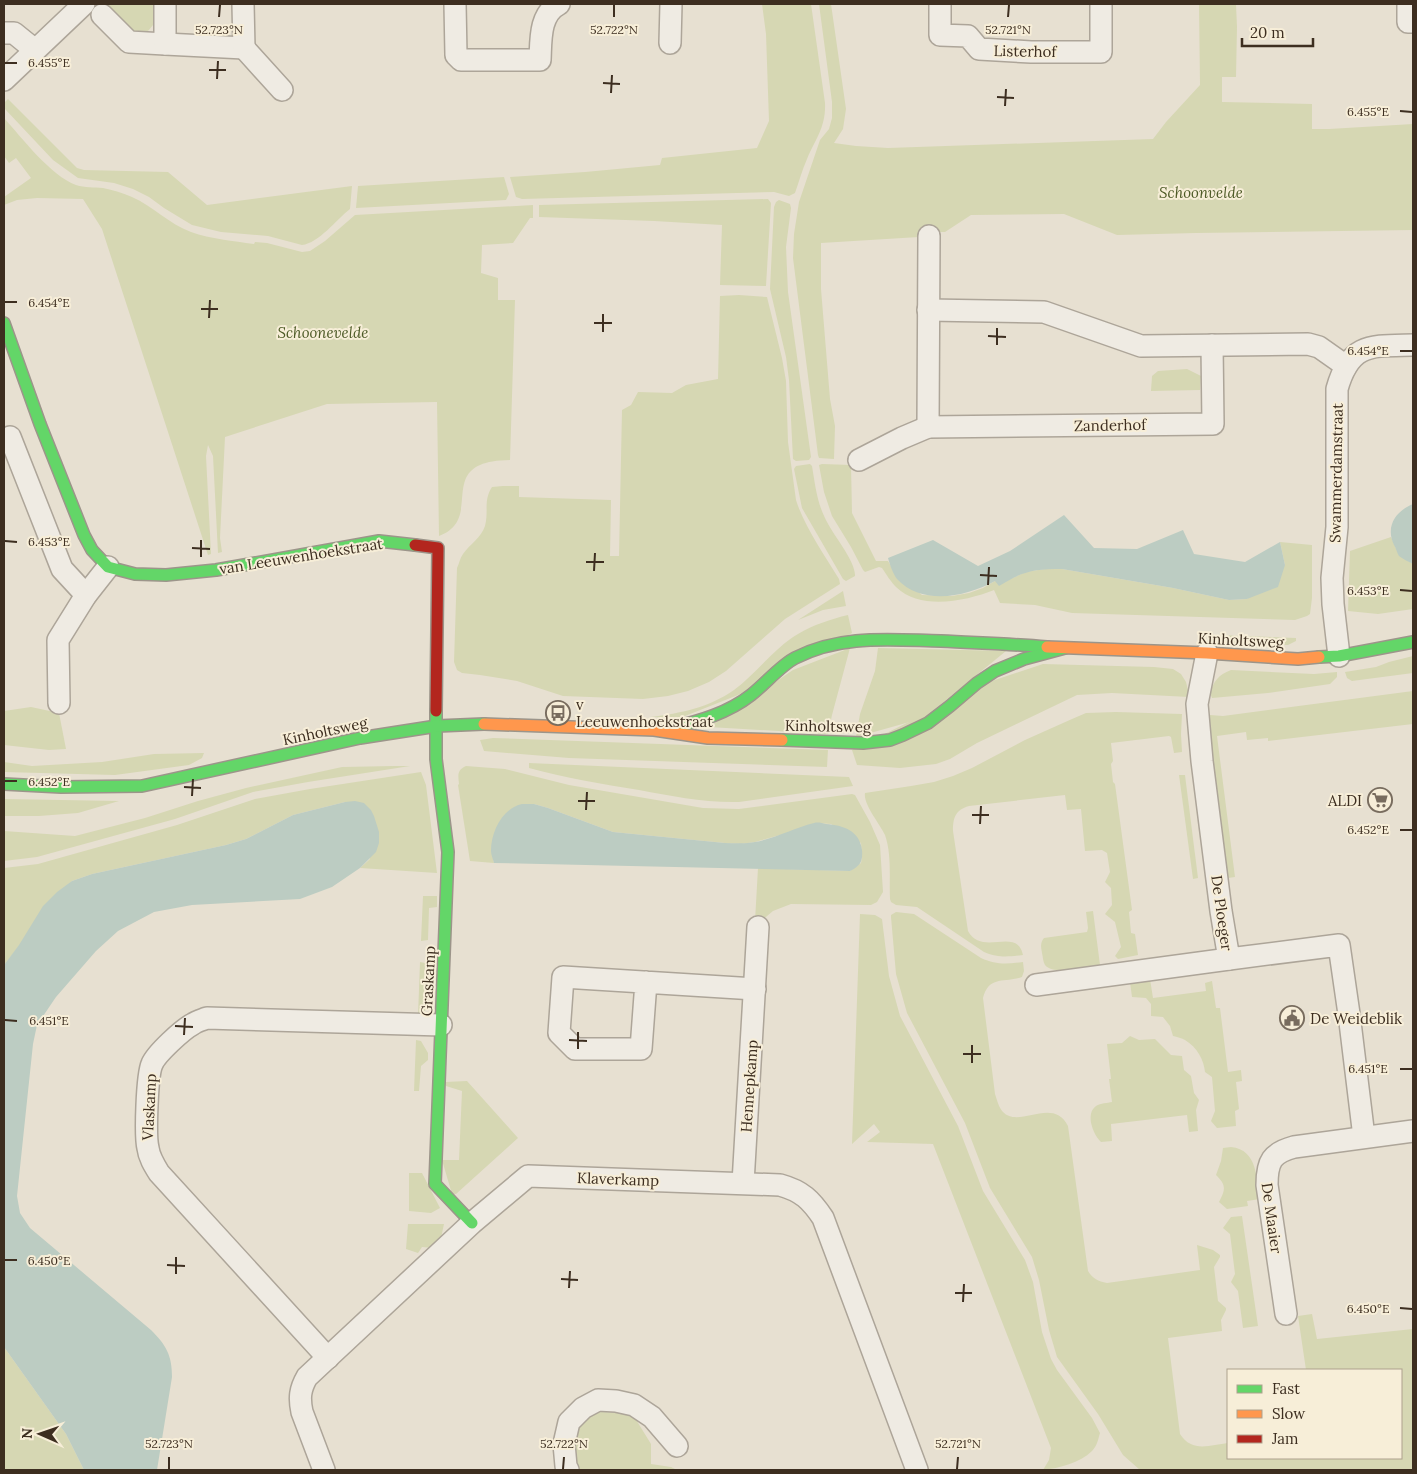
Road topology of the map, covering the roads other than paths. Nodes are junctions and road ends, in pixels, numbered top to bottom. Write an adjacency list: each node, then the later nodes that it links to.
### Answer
1 (84, 4): 16 (street)
2 (165, 4): 14 (street)
3 (243, 4): 15 (street)
4 (455, 4): 5 (street)
5 (559, 4)
6 (672, 4): 13 (street)
7 (940, 4): 8 (street, Listerhof)
8 (1101, 4)
9 (1408, 4): 11 (street)
10 (102, 16): 14 (street)
11 (1413, 22)
12 (4, 33): 16 (street)
13 (670, 43)
14 (164, 44): 15 (street)
15 (244, 48): 18 (street)
16 (35, 50): 17 (street)
17 (4, 80)
18 (282, 90)
19 (930, 236): 20 (street)
20 (928, 310): 22 (street); 26 (street)
21 (4, 323): 25 (street)
22 (1212, 345): 24 (street); 26 (street, Zanderhof)
23 (1413, 345): 24 (street, Swammerdamstraat)
24 (1346, 366): 34 (street, Swammerdamstraat)
25 (40, 424): 27 (street); 29 (street)
26 (928, 427): 28 (street, Zanderhof)
27 (7, 437): 30 (street)
28 (859, 460)
29 (108, 567): 30 (street); 36 (street, van Leeuwenhoekstraat)
30 (86, 595): 35 (street)
31 (1413, 642): 34 (street, Kinholtsweg)
32 (1065, 648): 33 (street, Kinholtsweg); 37 (street, Kinholtsweg); 37 (street, Kinholtsweg)
33 (1207, 653): 34 (street, Kinholtsweg); 40 (street, De Ploeger)
34 (1339, 656)
35 (59, 703)
36 (437, 726): 37 (street, Kinholtsweg); 38 (street, Kinholtsweg); 44 (street, Graskamp)
37 (654, 730)
38 (4, 784)
39 (758, 927): 43 (street, Hennepkamp)
40 (1229, 959): 42 (street); 46 (street, De Ploeger)
41 (646, 982): 41 (street); 43 (street)
42 (1036, 985)
43 (755, 990): 47 (street, Hennepkamp)
44 (441, 1025): 48 (street, Graskamp); 50 (street, Vlaskamp)
45 (1413, 1131): 46 (street, De Maaier)
46 (1364, 1137): 49 (street, De Maaier)
47 (743, 1184): 48 (street, Klaverkamp); 54 (street, Klaverkamp)
48 (472, 1223): 50 (street, Klaverkamp)
49 (1286, 1314)
50 (328, 1358): 52 (street, Klaverkamp)
51 (677, 1446): 53 (street)
52 (324, 1470)
53 (568, 1470)
54 (917, 1470)

